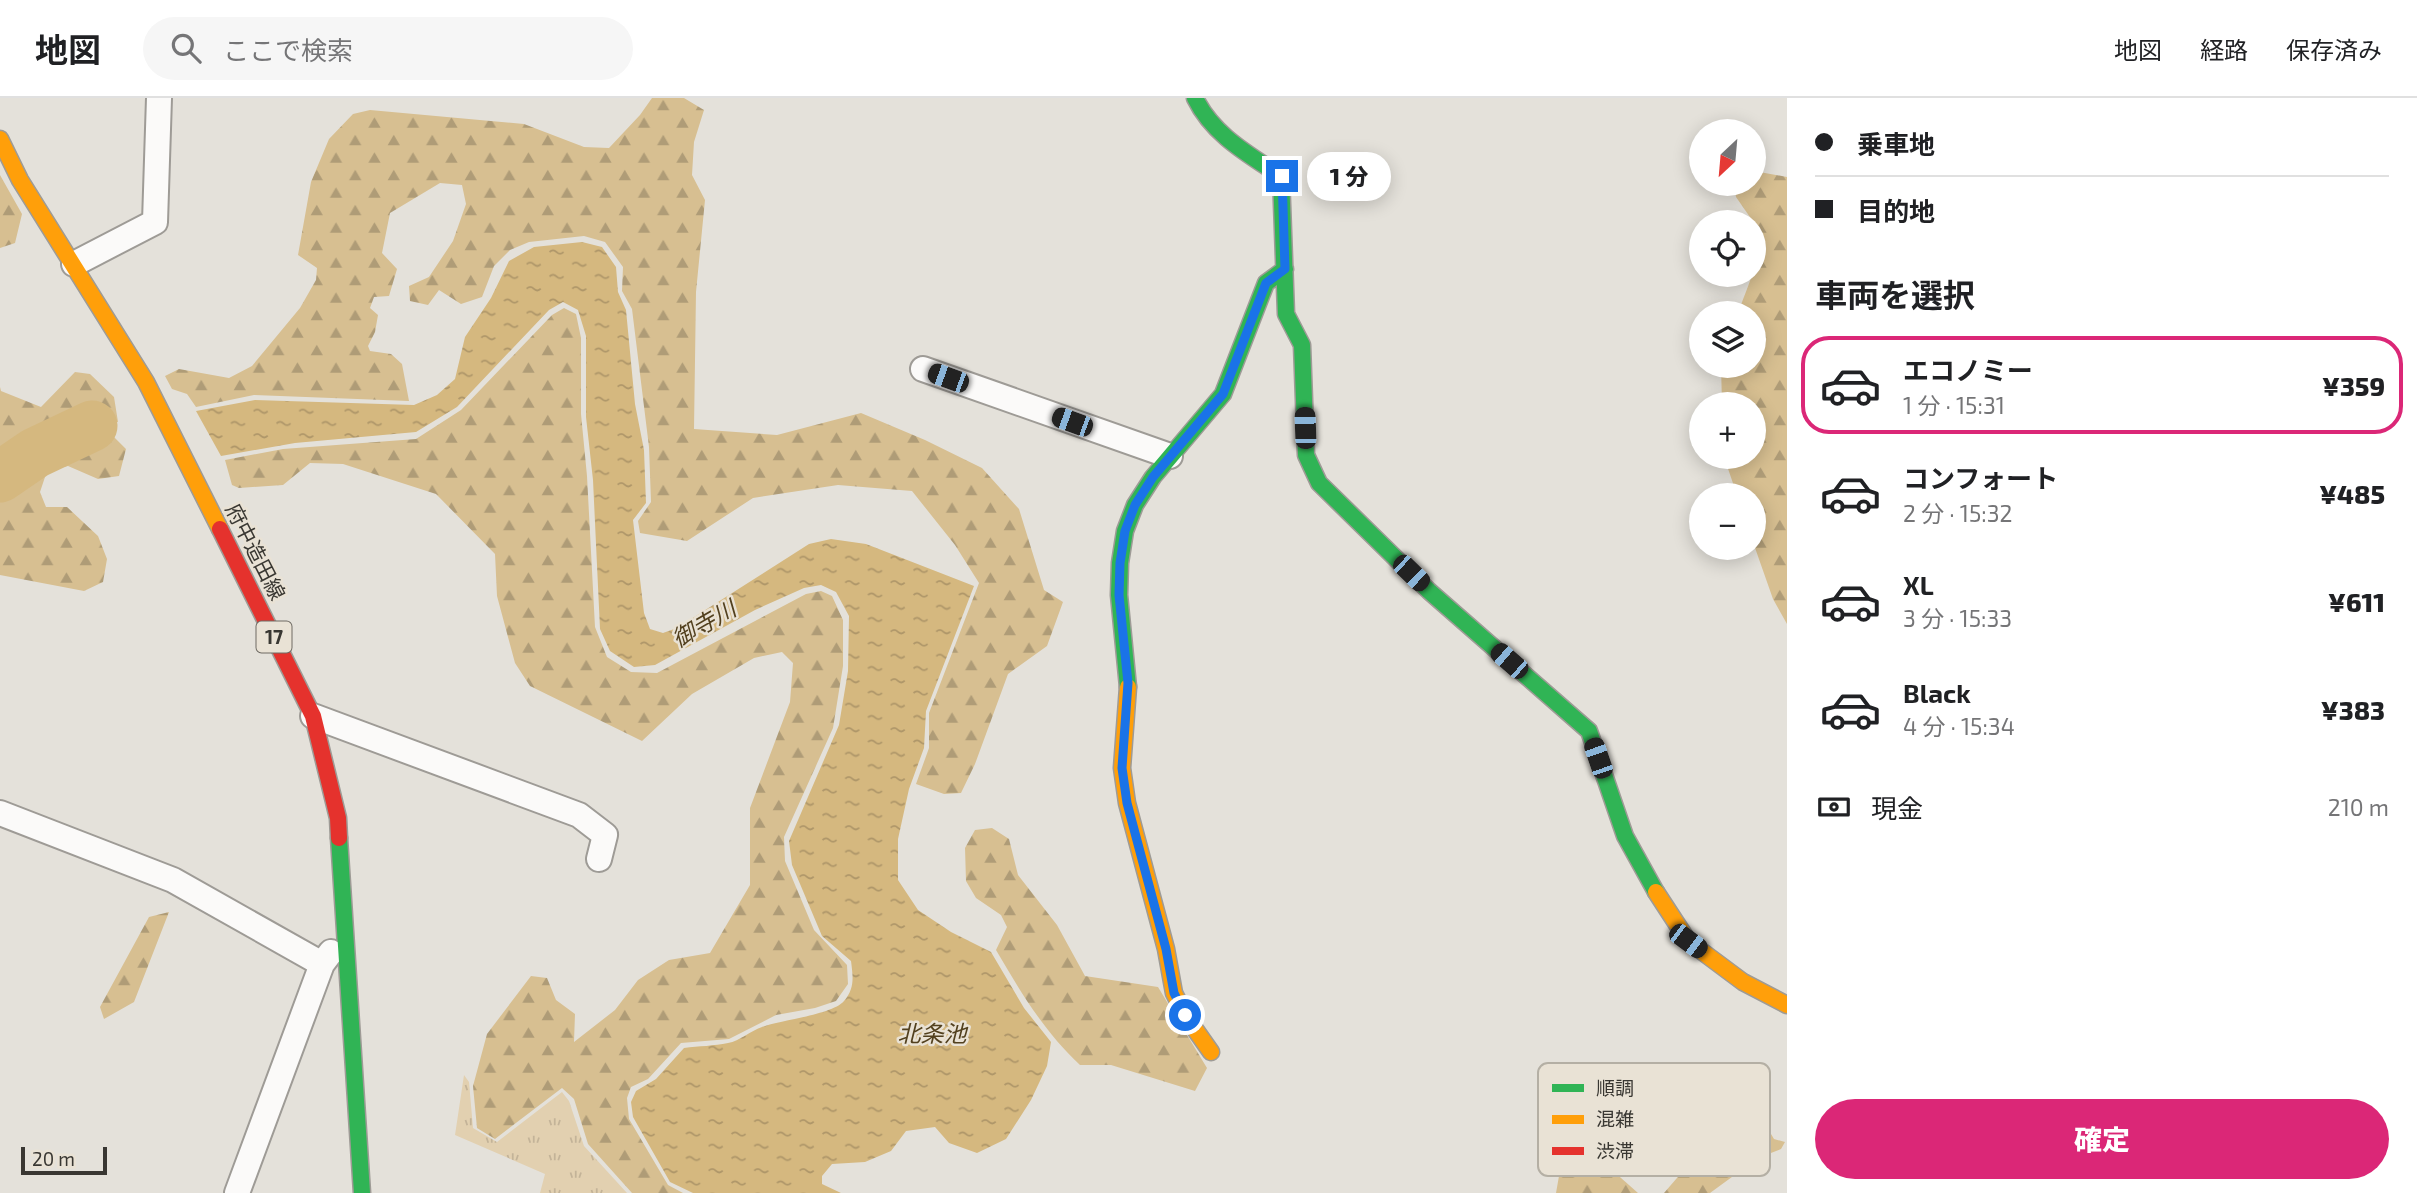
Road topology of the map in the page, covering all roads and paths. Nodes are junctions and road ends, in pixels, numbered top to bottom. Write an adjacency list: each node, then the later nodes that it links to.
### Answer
1 (159, 98): 4 (street)
2 (1195, 98): 5 (street)
3 (0, 139): 4 (street, 府中造田線 / 17)
4 (74, 264): 8 (street, 府中造田線 / 17)
5 (1285, 269): 7 (street); 13 (street)
6 (923, 369): 7 (street)
7 (1170, 456): 14 (street)
8 (313, 716): 10 (street); 11 (street, 府中造田線 / 17)
9 (0, 813): 12 (street)
10 (599, 859)
11 (347, 933): 12 (street); 16 (street, 府中造田線 / 17)
12 (322, 964): 15 (street)
13 (1787, 1005)
14 (1211, 1052)
15 (237, 1193)
16 (362, 1193)

